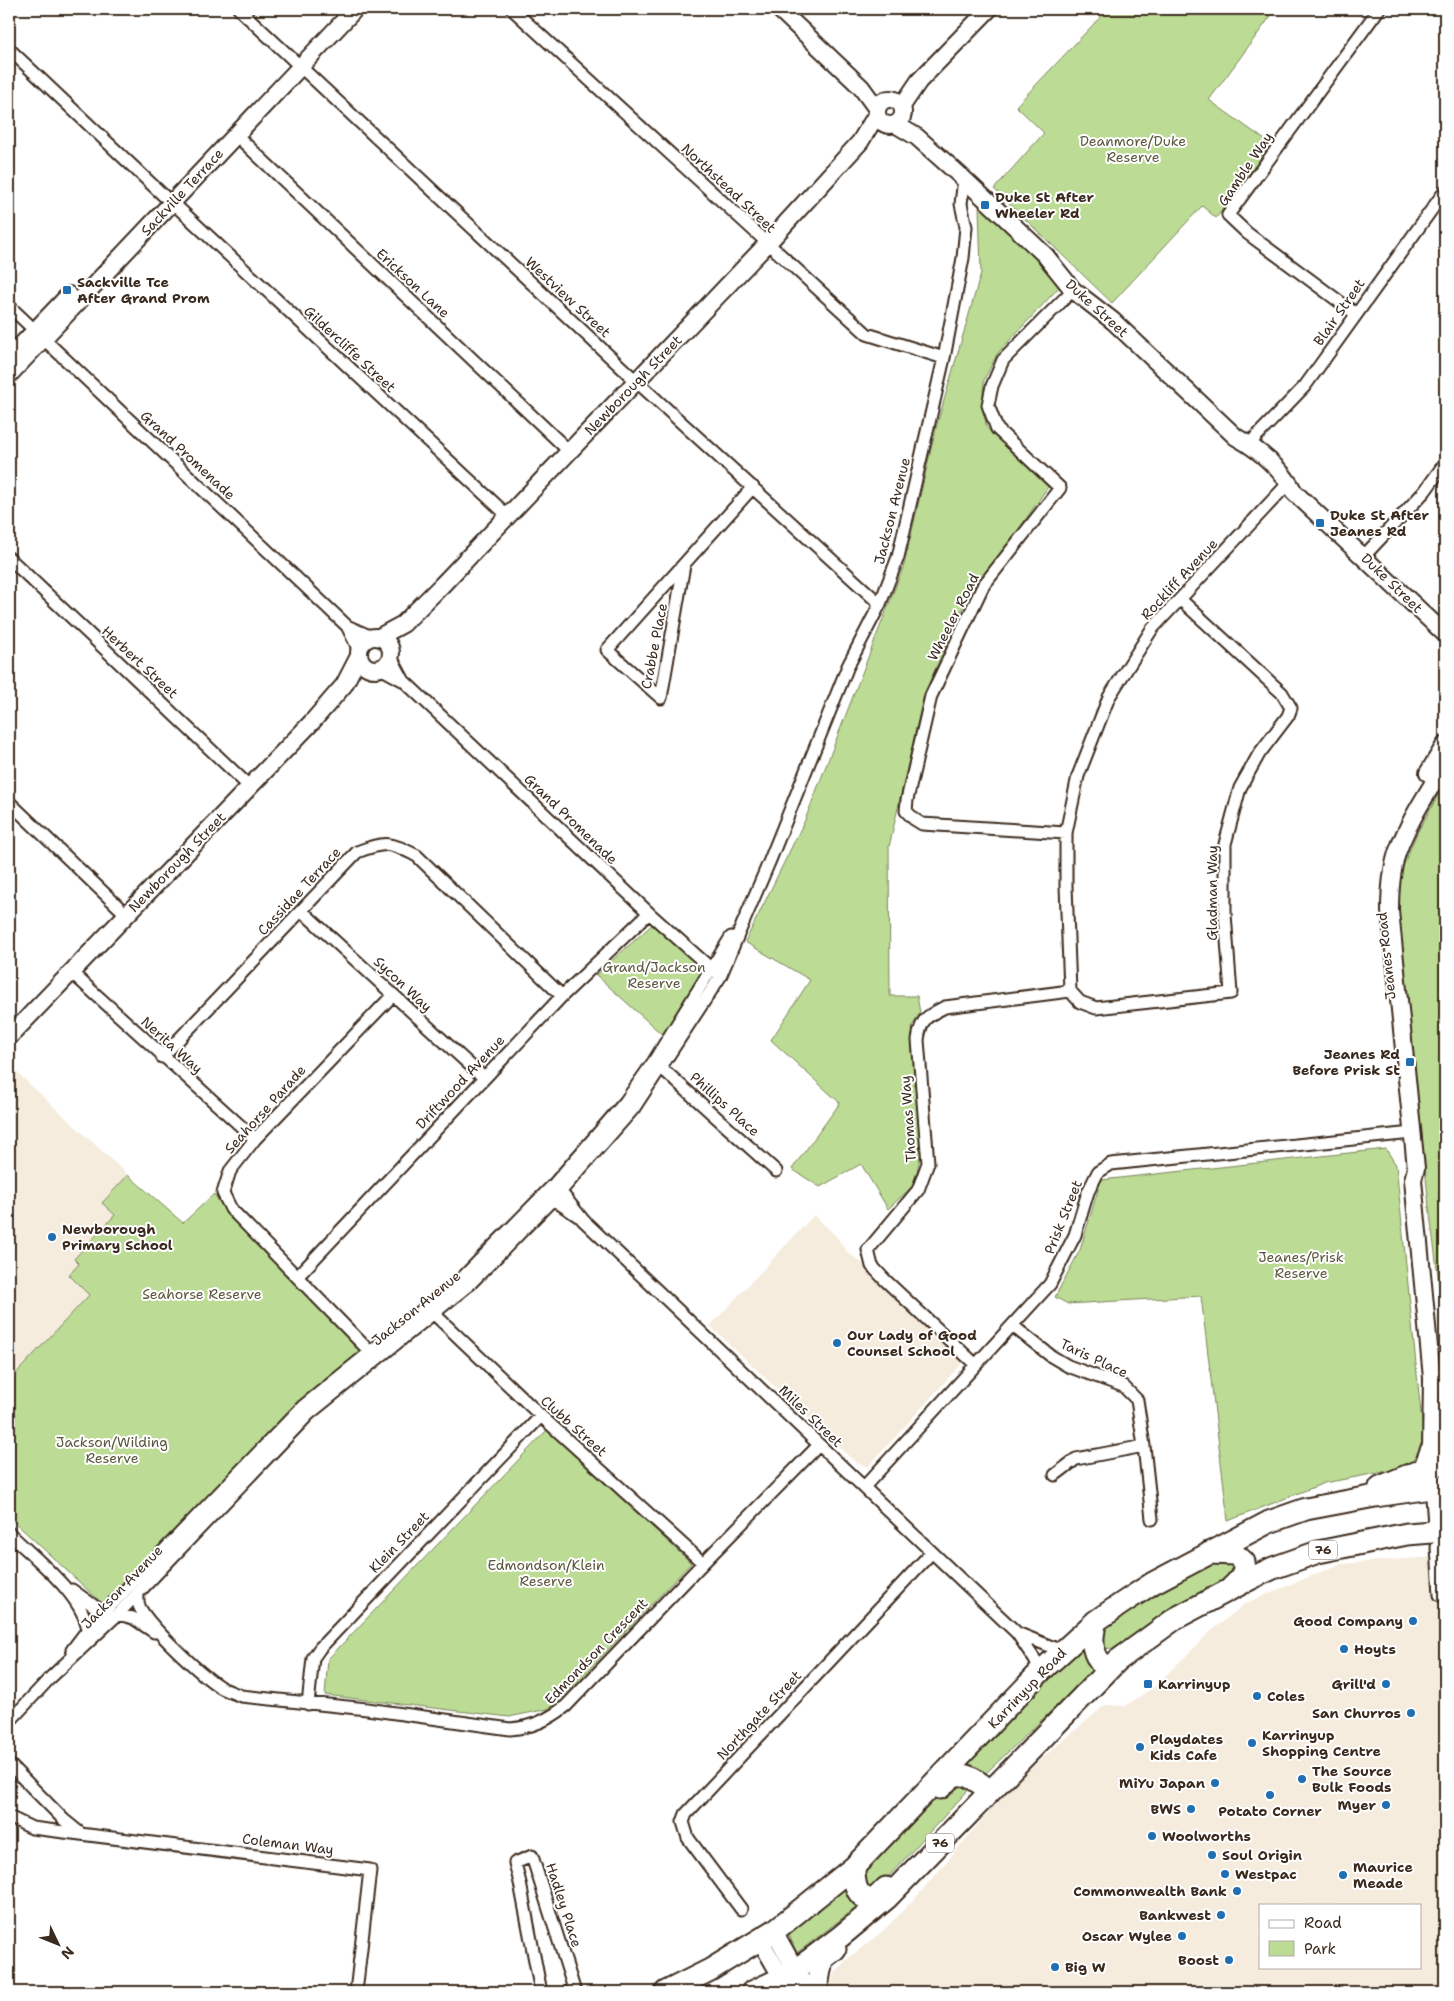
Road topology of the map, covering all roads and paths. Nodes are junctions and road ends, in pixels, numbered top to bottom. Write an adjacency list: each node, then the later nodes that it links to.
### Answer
1 (239, 9): 9 (street, Westview Street)
2 (340, 9): 9 (main road, Sackville Terrace)
3 (355, 9): 9 (main road, Sackville Terrace)
4 (512, 9): 15 (street, Northstead Street)
5 (779, 9): 10 (main road, Duke Street)
6 (989, 9): 10 (main road, Newborough Street)
7 (1379, 9): 18 (street, Gamble Way)
8 (9, 49): 14 (street, Gildercliffe Street)
9 (296, 63): 11 (main road, Sackville Terrace); 14 (main road, Sackville Terrace); 23 (street, Westview Street)
10 (890, 111): 12 (main road, Duke Street); 15 (main road, Newborough Street)
11 (236, 135): 14 (main road, Sackville Terrace); 25 (street, Erickson Lane)
12 (964, 179): 16 (main road, Duke Street); 21 (street, Jackson Avenue)
13 (1445, 191): 18 (street, Blair Street)
14 (168, 200): 19 (main road, Sackville Terrace); 29 (street, Gildercliffe Street)
15 (767, 244): 21 (street, Northstead Street); 23 (main road, Newborough Street)
16 (1073, 290): 24 (main road, Duke Street); 46 (street, Wheeler Road)
17 (9, 306): 19 (street, Grand Promenade)
18 (1356, 314): 24 (street, Blair Street)
19 (39, 335): 20 (main road, Sackville Terrace); 22 (main road, Sackville Terrace); 36 (street, Grand Promenade)
20 (9, 358)
21 (944, 358): 34 (street, Jackson Avenue)
22 (9, 374)
23 (636, 381): 25 (main road, Newborough Street); 27 (street, Westview Street)
24 (1242, 440): 28 (main road, Duke Street)
25 (570, 452): 29 (main road, Newborough Street)
26 (1445, 463): 30 (street)
27 (753, 488): 32 (street, Crabbe Place); 34 (street, Westview Street)
28 (1289, 491): 30 (main road, Duke Street); 33 (street, Rockliff Avenue)
29 (508, 516): 35 (main road, Newborough Street)
30 (1364, 556): 37 (main road, Duke Street)
31 (9, 558): 44 (street, Herbert Street)
32 (684, 565): 32 (street, Crabbe Place)
33 (1181, 600): 46 (street, Rockliff Avenue); 54 (street, Gladman Way)
34 (880, 604): 49 (street, Jackson Avenue)
35 (403, 624): 38 (main road, Newborough Street); 40 (main road, Newborough Street)
36 (347, 626): 38 (street, Grand Promenade); 39 (street, Grand Promenade)
37 (1445, 634)
38 (376, 637): 39 (main road, Newborough Street); 40 (main road)
39 (359, 653): 40 (main road); 41 (main road, Newborough Street)
40 (384, 662): 41 (main road, Newborough Street); 48 (street, Grand Promenade)
41 (344, 685): 44 (main road, Newborough Street)
42 (1445, 746): 61 (main road, Jeanes Road)
43 (1445, 764): 61 (main road, Jeanes Road)
44 (250, 787): 50 (main road, Newborough Street)
45 (9, 802): 50 (street)
46 (1066, 833): 54 (street, Rockliff Avenue)
47 (302, 911): 55 (street, Sycon Way); 56 (street, Cassidae Terrace); 58 (street, Cassidae Terrace)
48 (648, 913): 51 (street, Grand Promenade); 56 (street, Driftwood Avenue)
49 (746, 914): 51 (street, Jackson Avenue); 53 (street, Jackson Avenue)
50 (127, 915): 52 (main road, Newborough Street)
51 (711, 968): 53 (street, Grand Promenade); 59 (street, Jackson Avenue)
52 (71, 972): 57 (main road, Newborough Street); 58 (street, Nerita Way)
53 (720, 977): 59 (street, Jackson Avenue)
54 (1070, 991): 71 (street, Thomas Way)
55 (393, 995): 60 (street, Sycon Way); 62 (street, Seahorse Parade)
56 (562, 996): 60 (street, Driftwood Avenue)
57 (9, 1037)
58 (162, 1057): 62 (street, Nerita Way)
59 (658, 1064): 63 (street, Phillips Place); 64 (street, Jackson Avenue)
60 (484, 1078): 67 (street, Driftwood Avenue)
61 (1408, 1134): 69 (street, Prisk Street); 72 (main road, Jeanes Road)
62 (254, 1139): 67 (street, Seahorse Parade)
63 (776, 1170)
64 (558, 1188): 65 (street, Jackson Avenue); 66 (street, Miles Street)
65 (549, 1196): 66 (street, Miles Street); 68 (street, Jackson Avenue)
66 (583, 1220): 75 (street, Miles Street)
67 (298, 1276): 70 (street, Seahorse Parade)
68 (431, 1311): 70 (street, Jackson Avenue); 73 (street, Clubb Street)
69 (1013, 1326): 71 (street, Prisk Street); 76 (street, Taris Place)
70 (374, 1356): 91 (street, Jackson Avenue); 93 (street, Jackson Avenue)
71 (976, 1365): 81 (street, Prisk Street)
72 (1432, 1378): 74 (main road, Jeanes Road); 77 (main road, Jeanes Road)
73 (541, 1416): 88 (street, Clubb Street); 103 (street, Klein Street)
74 (1443, 1422): 78 (main road, Jeanes Road)
75 (819, 1445): 81 (street, Miles Street); 88 (street, Edmondson Crescent)
76 (1144, 1446): 79 (street); 83 (street, Taris Place)
77 (1432, 1451): 80 (main road, Jeanes Road); 82 (highway)
78 (1445, 1467)
79 (1055, 1475)
80 (1440, 1486): 82 (highway, Karrinyup Road); 85 (main road, Jeanes Road)
81 (864, 1487): 86 (street, Miles Street)
82 (1306, 1510): 87 (highway, Karrinyup Road)
83 (1152, 1519)
84 (9, 1533): 89 (street)
85 (1440, 1536): 90 (highway, 76); 92 (street)
86 (932, 1552): 97 (street, Miles Street); 112 (street, Northgate Street)
87 (1209, 1553): 90 (highway); 95 (highway, Karrinyup Road)
88 (703, 1563): 103 (street, Edmondson Crescent)
89 (56, 1579): 93 (street); 96 (street)
90 (1225, 1592): 100 (highway, 76)
91 (138, 1593): 94 (street, Jackson Avenue); 98 (street, Edmondson Crescent)
92 (1440, 1595)
93 (106, 1611): 96 (street, Jackson Avenue)
94 (118, 1614): 98 (street, Edmondson Crescent); 102 (street, Jackson Avenue)
95 (1096, 1621): 99 (highway, Karrinyup Road); 100 (highway)
96 (88, 1629): 102 (street, Jackson Avenue)
97 (1017, 1633): 99 (street, Miles Street); 101 (street, Miles Street)
98 (170, 1643): 103 (street, Edmondson Crescent)
99 (1062, 1651): 101 (highway, Karrinyup Road)
100 (1107, 1671): 106 (highway, 76)
101 (1040, 1672): 108 (highway, Karrinyup Road)
102 (49, 1679): 104 (street, Jackson Avenue)
103 (308, 1704)
104 (9, 1722)
105 (9, 1764): 109 (street)
106 (990, 1791): 108 (highway); 111 (highway, 76)
107 (9, 1817): 109 (street, Coleman Way)
108 (902, 1819): 110 (highway, Karrinyup Road)
109 (80, 1833): 115 (street, Coleman Way)
110 (854, 1867): 111 (highway); 113 (highway, Karrinyup Road)
111 (907, 1877): 114 (highway, 76); 121 (highway)
112 (741, 1909)
113 (767, 1936): 114 (main road); 118 (highway, Karrinyup Road)
114 (789, 1980): 119 (highway, 76); 120 (main road)
115 (356, 1992)
116 (541, 1992): 117 (street, Hadley Place)
117 (575, 1992)
118 (666, 1992)
119 (752, 1992)
120 (808, 1992)
121 (816, 1992)

